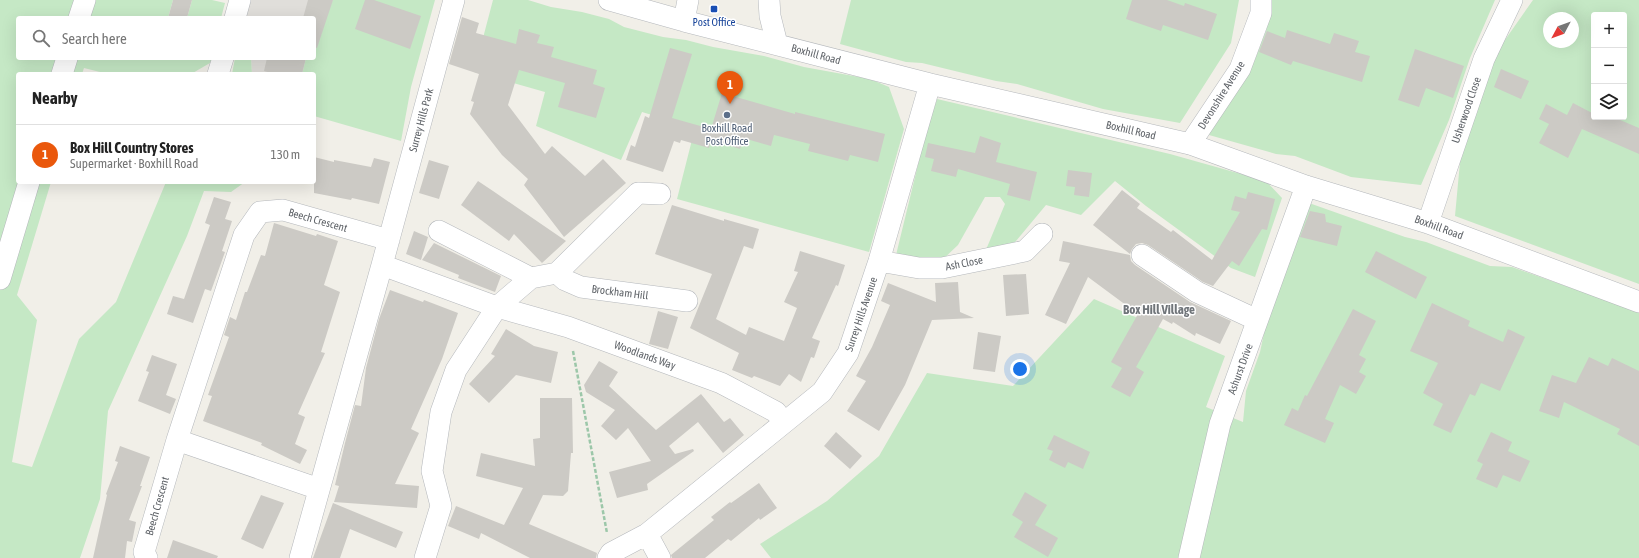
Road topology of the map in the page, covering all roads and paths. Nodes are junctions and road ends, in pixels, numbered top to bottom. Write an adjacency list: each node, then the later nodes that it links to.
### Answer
1 (85, 0): 9 (street)
2 (240, 0): 10 (street)
3 (454, 0): 25 (street, Surrey Hills Park)
4 (609, 0): 11 (street, Boxhill Road)
5 (688, 0): 11 (street)
6 (768, 0): 12 (street)
7 (1261, 0): 18 (street, Devonshire Avenue)
8 (1512, 0): 22 (street, Usherwood Close)
9 (80, 16)
10 (236, 16)
11 (684, 21): 12 (street, Boxhill Road)
12 (777, 44): 17 (street, Boxhill Road)
13 (66, 60): 15 (street)
14 (222, 60): 16 (street)
15 (63, 72)
16 (219, 72)
17 (930, 84): 18 (street, Boxhill Road); 27 (street, Surrey Hills Avenue)
18 (1190, 144): 20 (street, Boxhill Road)
19 (29, 184): 31 (street)
20 (1306, 186): 22 (street, Boxhill Road); 35 (street, Ashurst Drive)
21 (660, 194): 29 (street)
22 (1428, 223): 33 (street, Boxhill Road)
23 (439, 230): 30 (street)
24 (1042, 234): 27 (street, Ash Close)
25 (389, 240): 28 (street); 38 (street, Beech Crescent)
26 (1142, 255): 35 (street)
27 (879, 261): 37 (street, Surrey Hills Avenue)
28 (382, 265): 34 (street, Woodlands Way); 39 (street)
29 (557, 273): 30 (street); 32 (street, Brockham Hill)
30 (531, 278): 34 (street)
31 (0, 279)
32 (687, 300)
33 (1639, 302)
34 (497, 307): 36 (street, Woodlands Way); 44 (street)
35 (1257, 320): 46 (street, Ashurst Drive)
36 (568, 327): 37 (street, Woodlands Way); 41 (path)
37 (784, 422): 40 (street, Surrey Hills Avenue)
38 (177, 440): 39 (street); 42 (street, Beech Crescent)
39 (319, 489): 43 (street)
40 (647, 534): 41 (street, Surrey Hills Avenue); 45 (street)
41 (610, 556)
42 (147, 558)
43 (300, 558)
44 (426, 558)
45 (660, 558)
46 (1189, 558)

